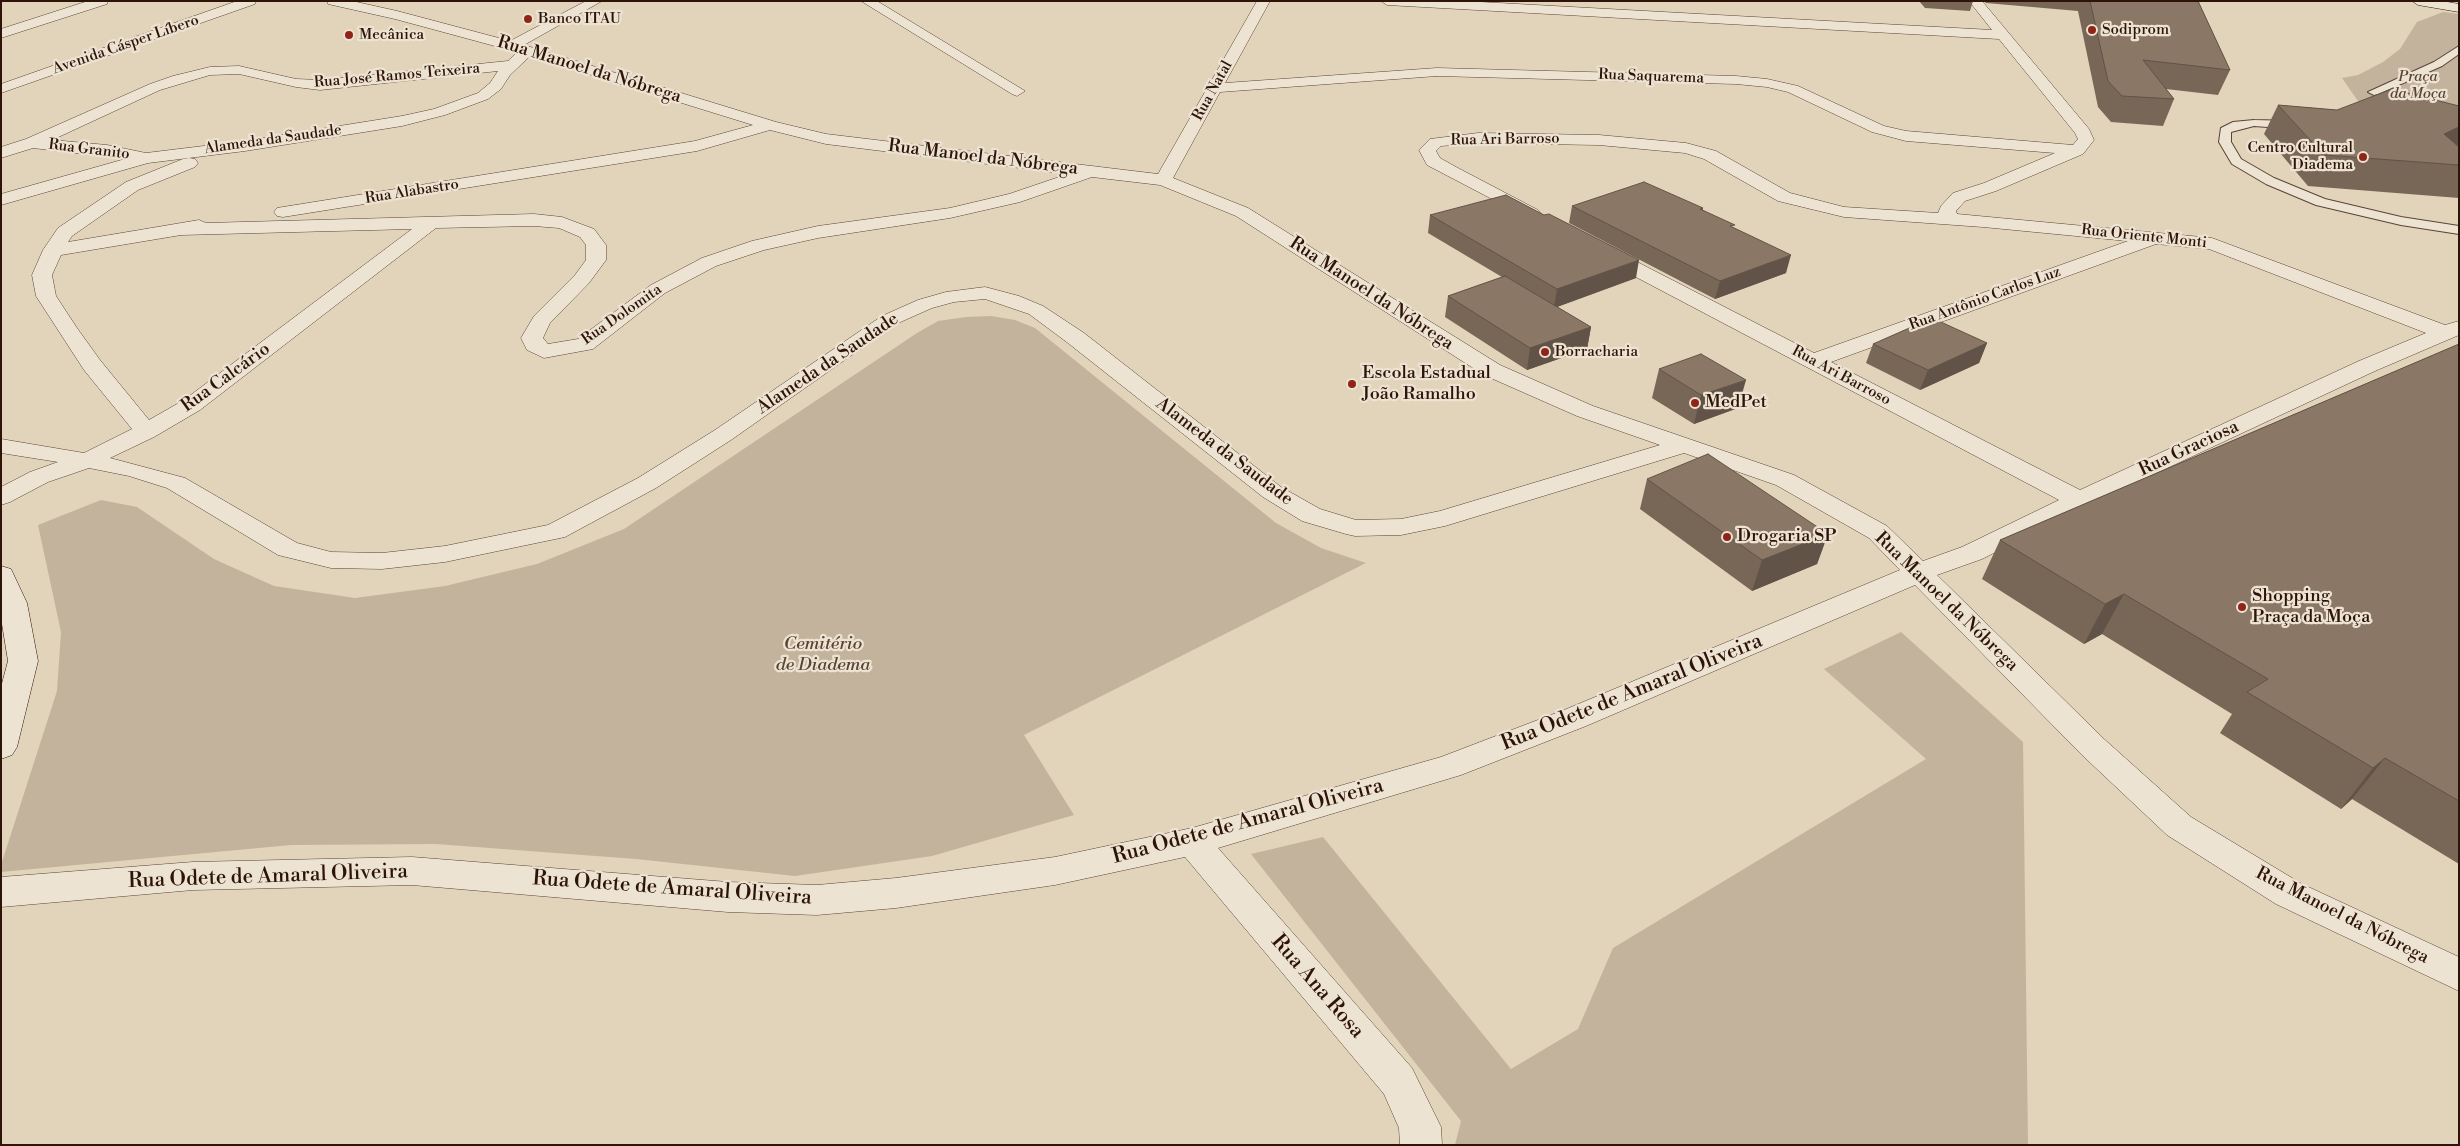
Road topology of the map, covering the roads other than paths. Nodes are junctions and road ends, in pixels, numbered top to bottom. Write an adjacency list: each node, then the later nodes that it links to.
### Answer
1 (102, 1): 12 (street)
2 (250, 1): 17 (street, Avenida Cásper Líbero)
3 (333, 1): 15 (street, Rua Manoel da Nóbrega)
4 (596, 1): 15 (street)
5 (867, 1): 18 (street)
6 (1264, 1): 16 (street, Rua Natal)
7 (1387, 1): 10 (street)
8 (1975, 1): 13 (street)
9 (2418, 1): 11 (street)
10 (1524, 5): 13 (street)
11 (2459, 8)
12 (1, 34)
13 (2003, 35): 24 (street)
14 (2459, 49): 19 (lane)
15 (517, 54): 21 (street, Rua Manoel da Nóbrega); 22 (street, Rua José Ramos Teixeira); 23 (street, Alameda da Saudade)
16 (1214, 88): 24 (street, Rua Saquarema); 28 (street, Rua Natal)
17 (1, 89)
18 (1017, 91)
19 (2374, 92)
20 (2306, 126): 36 (lane)
21 (771, 137): 27 (street, Rua Manoel da Nóbrega); 35 (street, Rua Alabastro)
22 (32, 143): 25 (street, Rua José Ramos Teixeira); 26 (street, Rua Granito)
23 (245, 146): 26 (street, Alameda da Saudade); 39 (street)
24 (2077, 150): 29 (street)
25 (1, 153)
26 (146, 158): 30 (street, Alameda da Saudade)
27 (1092, 171): 28 (street, Rua Manoel da Nóbrega); 33 (street, Rua Dolomita)
28 (1163, 180): 43 (street, Rua Manoel da Nóbrega)
29 (1990, 187): 31 (street); 32 (street)
30 (1, 200)
31 (1948, 219): 32 (street, Rua Ari Barroso); 34 (street, Rua Ari Barroso)
32 (1983, 221): 37 (street, Rua Oriente Monti)
33 (431, 223): 35 (street, Rua Dolomita); 42 (street, Rua Calcário)
34 (1550, 223)
35 (181, 228): 39 (street, Rua Alabastro)
36 (2459, 230)
37 (2157, 237): 40 (street, Rua Oriente Monti); 41 (street, Rua Antônio Carlos Luz)
38 (1584, 242): 41 (street, Rua Ari Barroso)
39 (52, 250): 42 (street)
40 (2452, 330): 47 (street, Rua Graciosa)
41 (1813, 361): 47 (street, Rua Ari Barroso)
42 (146, 432): 45 (street, Rua Calcário)
43 (1686, 445): 45 (street, Alameda da Saudade); 48 (street, Rua Manoel da Nóbrega)
44 (1, 446): 45 (street, Alameda da Saudade)
45 (89, 460): 46 (street, Rua Calcário)
46 (1, 497)
47 (2078, 500): 48 (street, Rua Graciosa)
48 (1920, 572): 51 (street, Rua Odete de Amaral Oliveira); 53 (street, Rua Manoel da Nóbrega)
49 (1, 575): 50 (street)
50 (1, 746)
51 (1192, 842): 52 (street, Rua Odete de Amaral Oliveira); 54 (street, Rua Ana Rosa)
52 (1, 892)
53 (2459, 975)
54 (1421, 1145)

